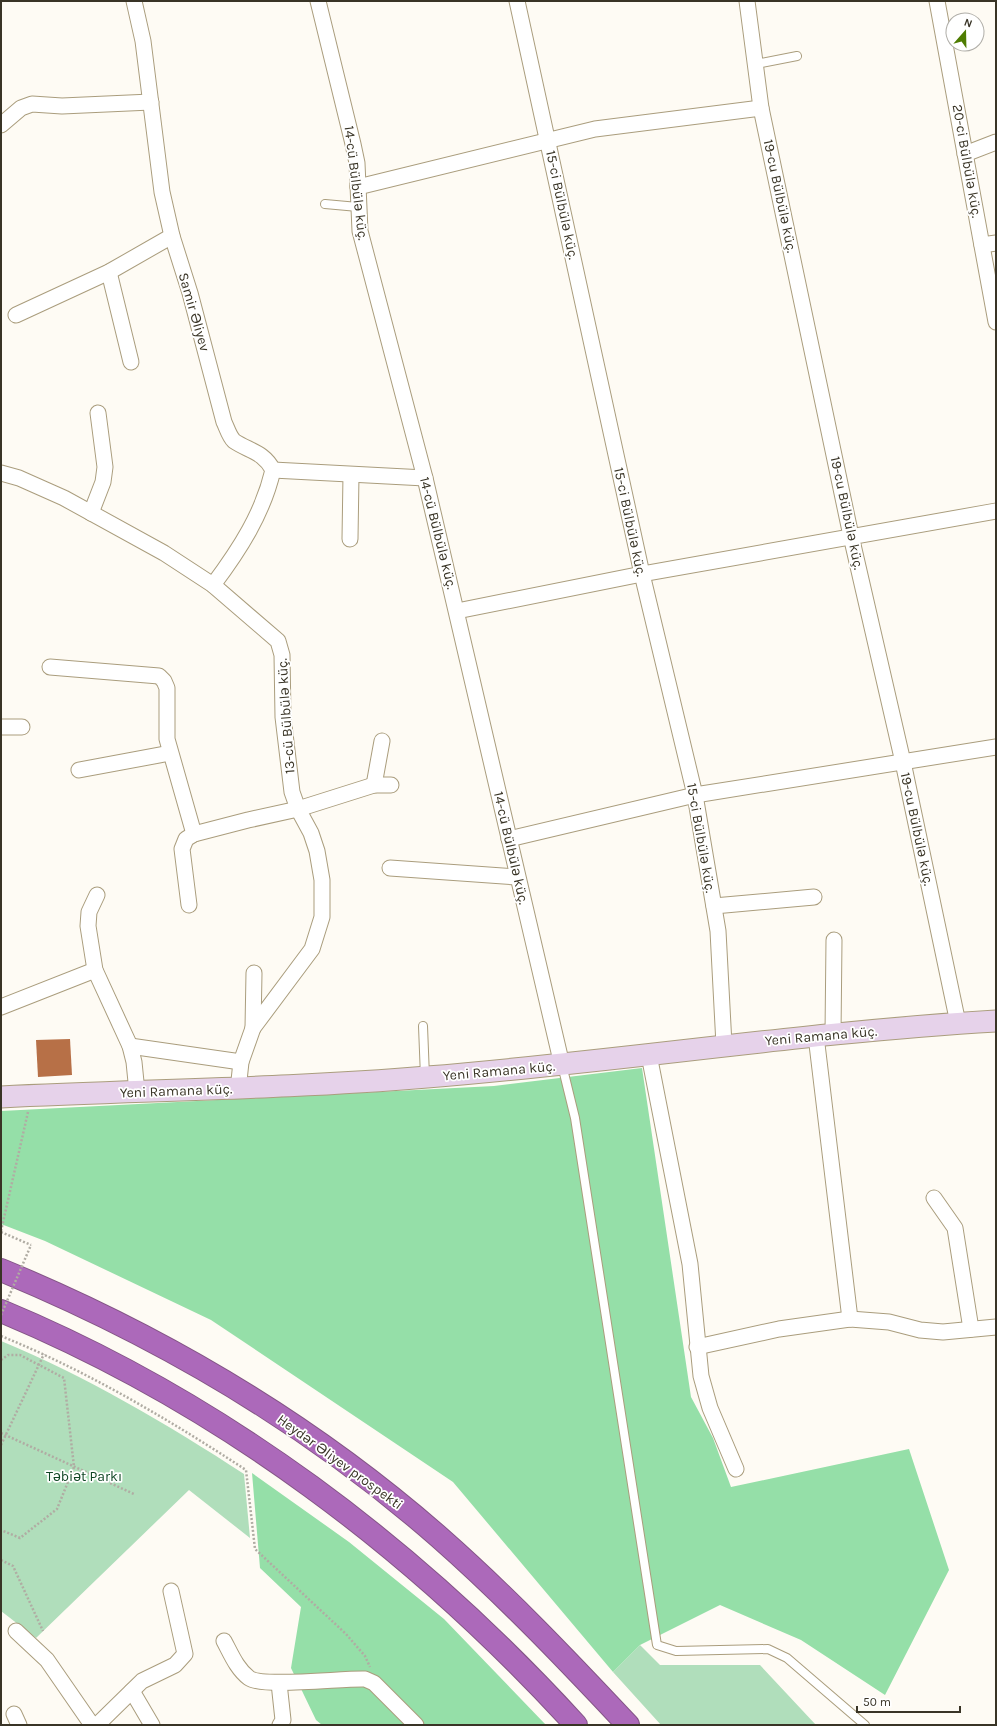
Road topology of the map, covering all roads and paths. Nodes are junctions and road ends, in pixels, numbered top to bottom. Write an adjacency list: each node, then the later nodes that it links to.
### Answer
1 (134, 1): 8 (street, Samir Əliyev)
2 (318, 1): 14 (street, 14-cü Bülbülə küç.)
3 (517, 1): 11 (street, 15-ci Bülbülə küç.)
4 (747, 1): 7 (street, 19-cu Bülbülə küç.)
5 (937, 1): 13 (street, 20-ci Bülbülə küç.)
6 (797, 56): 7 (lane)
7 (756, 64): 9 (street, 19-cu Bülbülə küç.)
8 (151, 102): 10 (street); 17 (street, Samir Əliyev)
9 (761, 108): 11 (street); 30 (street, 19-cu Bülbülə küç.)
10 (1, 125)
11 (548, 141): 14 (street); 32 (street, 15-ci Bülbülə küç.)
12 (996, 142): 13 (street)
13 (965, 154): 18 (street, 20-ci Bülbülə küç.)
14 (358, 187): 16 (street, 14-cü Bülbülə küç.)
15 (325, 204): 16 (lane)
16 (358, 207): 27 (street, 14-cü Bülbülə küç.)
17 (172, 236): 19 (street); 24 (street, Samir Əliyev)
18 (989, 244): 21 (street, 20-ci Bülbülə küç.)
19 (109, 272): 20 (street); 22 (street)
20 (16, 315)
21 (996, 322)
22 (131, 362)
23 (98, 413): 29 (street)
24 (273, 470): 26 (street); 33 (street)
25 (1, 473): 29 (street, 13-cü Bülbülə küç.)
26 (351, 475): 27 (street); 31 (street)
27 (425, 478): 34 (street, 14-cü Bülbülə küç.)
28 (996, 511): 30 (street)
29 (92, 513): 33 (street, 13-cü Bülbülə küç.)
30 (851, 536): 32 (street); 41 (street, 19-cu Bülbülə küç.)
31 (350, 539)
32 (642, 574): 34 (street); 45 (street, 15-ci Bülbülə küç.)
33 (213, 585): 46 (street, 13-cü Bülbülə küç.)
34 (457, 611): 48 (street, 14-cü Bülbülə küç.)
35 (50, 667): 40 (street)
36 (1, 727): 37 (street)
37 (22, 727)
38 (382, 741): 43 (street)
39 (996, 747): 41 (street)
40 (170, 753): 42 (street); 47 (street)
41 (903, 762): 45 (street); 60 (street, 19-cu Bülbülə küç.)
42 (79, 770)
43 (374, 785): 44 (street); 46 (street)
44 (392, 785)
45 (695, 795): 48 (street); 54 (street, 15-ci Bülbülə küç.)
46 (298, 809): 47 (street); 62 (street, 13-cü Bülbülə küç.)
47 (194, 834): 53 (street)
48 (509, 839): 50 (street, 14-cü Bülbülə küç.)
49 (390, 868): 50 (street)
50 (517, 877): 68 (street, 14-cü Bülbülə küç.)
51 (97, 894): 56 (street)
52 (814, 897): 54 (street)
53 (189, 905)
54 (714, 906): 65 (street, 15-ci Bülbülə küç.)
55 (834, 940): 63 (street)
56 (95, 970): 58 (street); 64 (street)
57 (254, 973): 62 (street)
58 (1, 1007)
59 (996, 1021): 60 (street, Yeni Ramana küç.)
60 (958, 1023): 63 (street, Yeni Ramana küç.)
61 (423, 1026): 69 (lane)
62 (253, 1028): 67 (street, 13-cü Bülbülə küç.)
63 (824, 1035): 65 (street, Yeni Ramana küç.); 79 (street)
64 (130, 1046): 67 (street); 71 (street)
65 (724, 1046): 66 (street, Yeni Ramana küç.)
66 (649, 1055): 68 (street, Yeni Ramana küç.); 83 (street)
67 (241, 1062): 70 (street, 13-cü Bülbülə küç.)
68 (562, 1065): 69 (street, Yeni Ramana küç.); 109 (lane)
69 (425, 1078): 70 (street, Yeni Ramana küç.)
70 (238, 1090): 71 (street, Yeni Ramana küç.)
71 (137, 1092): 72 (street, Yeni Ramana küç.)
72 (31, 1096): 73 (street, Yeni Ramana küç.); 75 (path)
73 (1, 1097)
74 (934, 1198): 81 (street)
75 (1, 1231): 78 (path, bridge)
76 (1, 1270): 108 (highway, Heydər Əliyev prospekti)
77 (1, 1311): 107 (highway)
78 (1, 1315)
79 (850, 1319): 81 (street); 83 (street)
80 (996, 1327): 81 (street)
81 (971, 1329)
82 (1, 1336): 84 (path)
83 (697, 1347): 91 (street)
84 (44, 1354): 86 (path); 100 (path)
85 (1, 1360): 86 (path)
86 (39, 1364): 88 (path); 90 (path)
87 (1, 1433): 88 (path)
88 (5, 1435): 89 (path); 90 (path)
89 (1, 1445)
90 (74, 1467): 92 (path); 93 (path)
91 (736, 1469)
92 (134, 1494)
93 (1, 1530)
94 (1, 1560): 97 (path)
95 (171, 1591): 101 (street)
96 (16, 1631): 103 (street)
97 (43, 1631)
98 (224, 1641): 99 (street)
99 (279, 1683): 100 (street); 105 (street)
100 (374, 1683): 106 (street)
101 (132, 1691): 102 (street); 104 (street)
102 (105, 1722)
103 (92, 1725)
104 (152, 1725)
105 (280, 1725)
106 (416, 1725)
107 (576, 1725)
108 (628, 1725)
109 (865, 1725)

